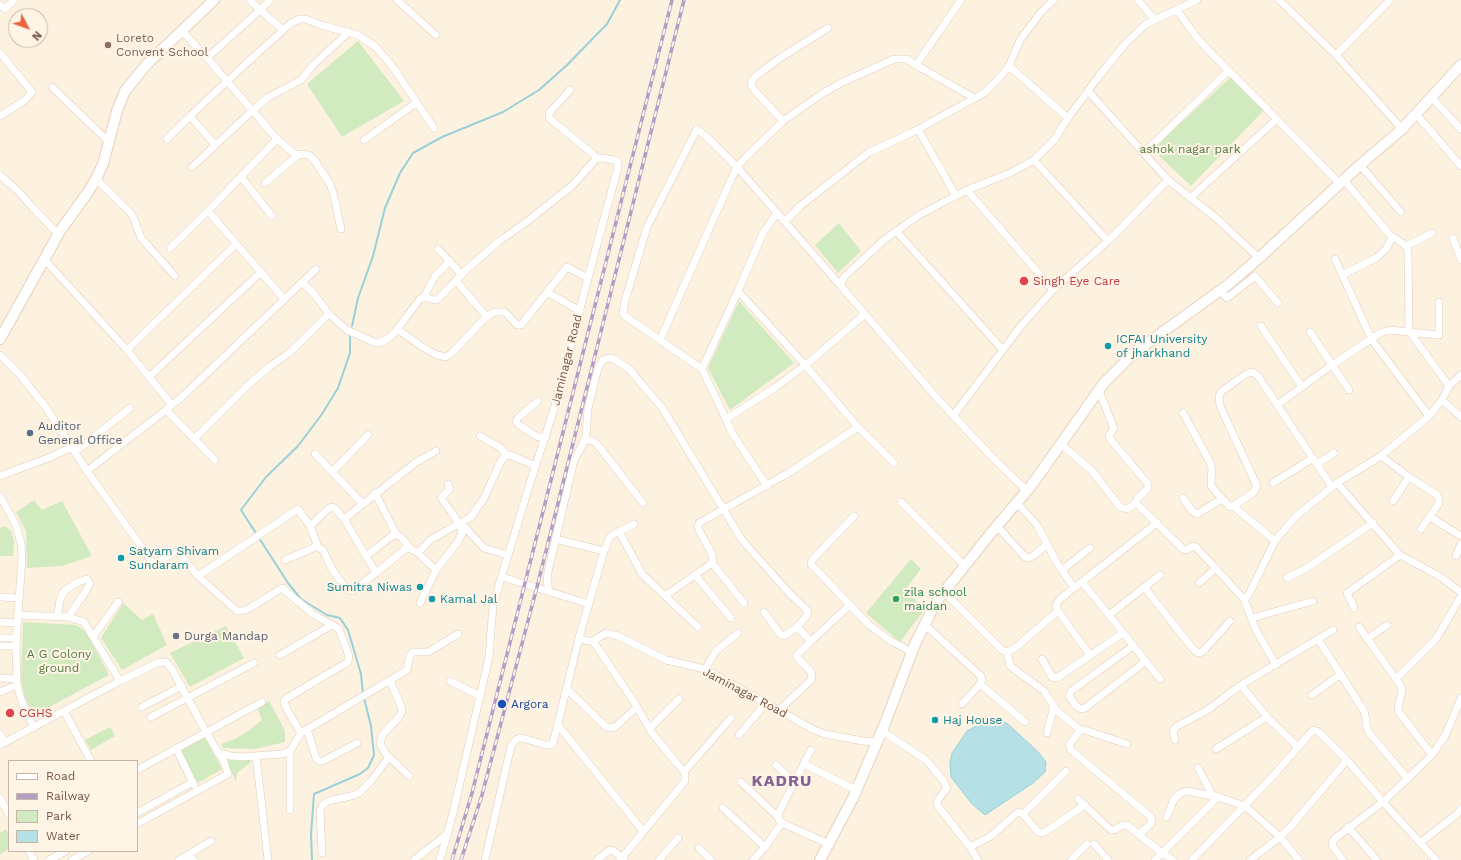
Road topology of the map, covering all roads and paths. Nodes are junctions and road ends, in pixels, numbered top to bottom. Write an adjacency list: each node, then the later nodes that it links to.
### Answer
1 (14, 0): 12 (street)
2 (214, 0): 18 (street)
3 (250, 0): 13 (street)
4 (270, 0): 13 (street)
5 (397, 0): 20 (street)
6 (961, 0): 24 (street)
7 (1054, 0): 26 (street)
8 (1138, 0): 15 (street)
9 (1197, 0): 14 (street)
10 (1278, 0): 22 (street)
11 (1390, 0): 22 (street)
12 (0, 5)
13 (260, 10): 17 (street); 23 (street)
14 (1177, 10): 15 (street); 27 (street)
15 (1155, 20): 31 (street)
16 (828, 28): 41 (street)
17 (283, 30): 19 (street); 28 (street)
18 (182, 31): 23 (street); 49 (street)
19 (349, 32): 34 (street); 35 (street)
20 (436, 35)
21 (0, 53): 37 (street)
22 (1336, 55): 44 (street)
23 (207, 58): 28 (street)
24 (916, 65): 33 (street); 41 (street)
25 (1461, 65): 32 (street)
26 (1009, 66): 33 (street); 39 (street)
27 (1228, 71): 40 (street); 51 (street)
28 (226, 81): 35 (street); 38 (street)
29 (52, 87): 49 (street)
30 (570, 90): 53 (street)
31 (1088, 91): 39 (street); 51 (street)
32 (1431, 97): 36 (street); 45 (street)
33 (974, 98): 43 (street)
34 (416, 103): 42 (street); 48 (street)
35 (252, 111): 47 (street); 50 (street)
36 (1416, 114): 44 (street); 56 (street)
37 (0, 116)
38 (190, 116): 46 (street); 50 (street)
39 (1068, 118): 54 (street)
40 (1277, 119): 63 (street); 67 (street)
41 (783, 121): 58 (street)
42 (434, 128)
43 (918, 129): 66 (street); 72 (street)
44 (1402, 129): 55 (street)
45 (1461, 129)
46 (167, 139)
47 (277, 139): 52 (street); 60 (street)
48 (364, 140)
49 (109, 142): 61 (street)
50 (215, 145): 57 (street)
51 (1144, 153): 62 (street)
52 (298, 155): 64 (street); 73 (street)
53 (596, 158): 91 (street); 94 (street, Jaminagar Road)
54 (1034, 160): 65 (street); 79 (street)
55 (1360, 165): 63 (street); 69 (street)
56 (1461, 166)
57 (192, 167)
58 (737, 167): 70 (street); 115 (street); 115 (street)
59 (0, 175): 76 (street)
60 (241, 177): 68 (street); 71 (street)
61 (96, 179): 76 (street); 93 (street)
62 (1168, 180): 67 (street); 79 (street)
63 (1342, 182): 77 (street); 84 (street)
64 (265, 183)
65 (967, 190): 66 (street); 98 (street)
66 (956, 196): 74 (street)
67 (1190, 198): 84 (street)
68 (208, 211): 80 (street); 82 (street)
69 (1401, 212)
70 (777, 213): 72 (street); 100 (street)
71 (272, 216)
72 (785, 222): 97 (street)
73 (341, 229)
74 (896, 231): 97 (street); 118 (street)
75 (1432, 233): 81 (street)
76 (58, 234): 85 (street)
77 (1392, 237): 81 (street); 92 (street)
78 (1453, 238): 87 (street)
79 (1108, 241): 98 (street)
80 (236, 244): 90 (street); 117 (street)
81 (1406, 246): 112 (street)
82 (170, 248)
83 (438, 249): 88 (street)
84 (1259, 258): 99 (street)
85 (44, 259): 114 (street); 117 (street)
86 (1335, 259): 92 (street)
87 (1461, 260)
88 (450, 261): 91 (street); 102 (street)
89 (316, 268): 96 (street)
90 (261, 272): 103 (street); 124 (street)
91 (462, 274): 95 (street)
92 (1342, 275): 116 (street)
93 (175, 276)
94 (588, 278): 101 (street); 106 (street, Jaminagar Road)
95 (456, 281): 102 (street); 109 (street)
96 (302, 282): 103 (street); 107 (street)
97 (840, 285): 108 (street)
98 (1054, 290): 118 (street)
99 (1220, 290): 105 (street); 128 (street)
100 (738, 291): 120 (street); 122 (street)
101 (547, 292): 106 (street); 109 (street)
102 (424, 298): 111 (street)
103 (284, 299): 132 (street)
104 (1439, 302): 112 (street)
105 (1278, 303)
106 (580, 311): 142 (street, Jaminagar Road)
107 (329, 314): 111 (street); 143 (street)
108 (865, 314): 120 (street); 135 (street)
109 (486, 316): 111 (street)
110 (1261, 326): 126 (street)
111 (397, 329)
112 (1409, 331): 116 (street); 125 (street)
113 (1310, 332): 121 (street)
114 (0, 339)
115 (660, 340): 122 (street)
116 (1372, 340): 121 (street); 136 (street)
117 (127, 350): 124 (street)
118 (1002, 350): 135 (street)
119 (0, 355): 146 (street)
120 (805, 365): 138 (street); 139 (street)
121 (1332, 365): 126 (street); 127 (street)
122 (702, 368): 138 (street)
123 (1461, 375): 125 (street)
124 (149, 377): 132 (street)
125 (1449, 386): 129 (street)
126 (1302, 387): 131 (street)
127 (1349, 390)
128 (1099, 391): 145 (street); 173 (street)
129 (1442, 400): 136 (street); 137 (street)
130 (538, 401): 142 (street)
131 (1277, 405): 153 (street); 175 (street)
132 (169, 407): 143 (street); 156 (street)
133 (130, 408): 146 (street)
134 (1183, 413): 168 (street)
135 (953, 416): 164 (street)
136 (1430, 416): 151 (street)
137 (1461, 417)
138 (726, 419): 163 (street)
139 (858, 427): 154 (street); 163 (street)
140 (368, 435): 157 (street)
141 (480, 436): 150 (street)
142 (546, 437): 155 (street, Jaminagar Road)
143 (195, 438): 152 (street)
144 (585, 440): 171 (street); 176 (street); 190 (street)
145 (1061, 444): 164 (street); 173 (street)
146 (73, 450): 156 (street); 158 (street)
147 (436, 451): 165 (street)
148 (1334, 453): 153 (street)
149 (316, 454): 157 (street)
150 (506, 455): 155 (street); 180 (street)
151 (1381, 456): 159 (street); 162 (street)
152 (215, 460)
153 (1315, 461): 160 (street); 162 (street)
154 (894, 463)
155 (536, 466): 199 (street, Jaminagar Road)
156 (87, 471): 212 (street)
157 (333, 471): 174 (street)
158 (0, 476)
159 (1409, 477): 169 (street); 178 (street)
160 (1273, 483)
161 (448, 484): 180 (street)
162 (1335, 485): 182 (street); 191 (street)
163 (767, 486): 176 (street)
164 (1027, 491): 172 (street)
165 (376, 493): 174 (street); 188 (street)
166 (0, 496): 225 (street)
167 (1183, 498): 168 (street)
168 (1222, 499): 175 (street)
169 (1393, 501)
170 (901, 502): 205 (street)
171 (643, 503)
172 (1016, 503): 185 (street); 192 (street)
173 (1136, 503): 181 (street)
174 (363, 504): 179 (street)
175 (1234, 506): 191 (street)
176 (725, 510): 204 (street); 248 (street)
177 (854, 516): 232 (street)
178 (1430, 517): 186 (street); 189 (street)
179 (344, 519): 184 (street); 201 (street)
180 (460, 523): 198 (street); 199 (street); 207 (street)
181 (1157, 523): 206 (street); 215 (street)
182 (1373, 523): 200 (street); 214 (street)
183 (634, 524): 187 (street)
184 (310, 526): 194 (street); 212 (street)
185 (997, 526): 192 (street); 205 (street)
186 (1421, 529)
187 (619, 532): 197 (street); 222 (street)
188 (396, 534): 195 (street); 201 (street)
189 (1461, 536)
190 (555, 539): 197 (street); 219 (street)
191 (1275, 541): 226 (street)
192 (1047, 544): 208 (street)
193 (1461, 544): 202 (street)
194 (316, 546): 203 (street); 209 (street)
195 (411, 548): 198 (street); 209 (street)
196 (1090, 548): 208 (street)
197 (604, 551): 231 (street)
198 (418, 553): 207 (street)
199 (508, 554): 213 (street, Jaminagar Road)
200 (1400, 555): 221 (street); 233 (street)
201 (366, 556): 209 (street)
202 (1456, 556)
203 (285, 560)
204 (712, 562): 210 (street); 230 (street)
205 (965, 566): 220 (street)
206 (1216, 568): 216 (street); 226 (street)
207 (436, 570): 229 (street)
208 (1062, 570): 218 (street)
209 (376, 573)
210 (695, 575): 222 (street); 239 (street)
211 (1160, 575): 217 (street)
212 (198, 576): 244 (street)
213 (502, 577): 219 (street); 288 (street, Jaminagar Road)
214 (1287, 578)
215 (1082, 582): 218 (street); 236 (street)
216 (1199, 583)
217 (1144, 587): 236 (street); 242 (street)
218 (1074, 588): 234 (street)
219 (549, 591): 231 (street)
220 (944, 592): 245 (street); 266 (street)
221 (1461, 592)
222 (665, 596): 247 (street)
223 (1461, 596): 277 (street)
224 (0, 597): 225 (street)
225 (19, 598): 241 (street)
226 (1244, 599): 240 (street)
227 (1314, 601): 240 (street)
228 (118, 602): 254 (street)
229 (420, 603)
230 (744, 603)
231 (589, 605): 257 (street)
232 (850, 605): 260 (street); 265 (street)
233 (1354, 608)
234 (1058, 610): 266 (street); 268 (street)
235 (764, 612): 248 (street)
236 (1109, 615): 252 (street)
237 (57, 617): 238 (street); 238 (street); 241 (street)
238 (68, 617): 254 (street)
239 (731, 618)
240 (1252, 618): 272 (street)
241 (17, 619): 243 (street); 256 (street)
242 (1230, 621)
243 (0, 622)
244 (332, 624): 267 (street); 308 (street)
245 (925, 625): 265 (street); 282 (street)
246 (1387, 625): 259 (street)
247 (698, 627)
248 (797, 627): 260 (street)
249 (1359, 627): 259 (street)
250 (1333, 630): 258 (street)
251 (738, 633): 273 (street)
252 (1123, 633): 264 (street); 268 (street)
253 (458, 634): 279 (street)
254 (93, 637): 278 (street)
255 (0, 638): 256 (street)
256 (16, 638): 263 (street)
257 (579, 638): 261 (street); 285 (street)
258 (1318, 639): 272 (street); 274 (street)
259 (1367, 639): 277 (street)
260 (811, 640): 298 (street)
261 (593, 641): 273 (street, Jaminagar Road); 296 (street)
262 (0, 646): 263 (street)
263 (16, 646): 281 (street)
264 (1133, 646): 270 (street); 270 (street)
265 (912, 652): 309 (street)
266 (1007, 652): 295 (street)
267 (280, 655)
268 (1090, 656): 269 (street)
269 (1042, 659)
270 (1146, 661): 276 (street)
271 (254, 663): 289 (street)
272 (1276, 665): 283 (street)
273 (705, 669): 293 (street, Jaminagar Road)
274 (1341, 674): 287 (street); 337 (street)
275 (0, 678): 281 (street)
276 (1160, 678)
277 (1396, 679): 325 (street)
278 (120, 681): 284 (street); 299 (street)
279 (390, 681): 308 (street); 327 (street)
280 (450, 681): 288 (street)
281 (16, 682): 286 (street); 305 (street)
282 (980, 684): 294 (street); 303 (street)
283 (1241, 685): 300 (street); 314 (street)
284 (182, 686): 289 (street); 297 (street)
285 (567, 689): 296 (street); 304 (street)
286 (0, 692)
287 (1312, 695)
288 (480, 696): 360 (street, Jaminagar Road)
289 (188, 697): 301 (street); 310 (street)
290 (1461, 698): 325 (street)
291 (679, 699): 307 (street)
292 (262, 702): 310 (street)
293 (766, 703): 298 (street, Jaminagar Road); 313 (street)
294 (962, 704)
295 (1054, 706): 306 (street); 311 (street)
296 (637, 707): 307 (street)
297 (142, 708)
298 (779, 710): 315 (street, Jaminagar Road)
299 (64, 711): 305 (street); 328 (street)
300 (1267, 716): 319 (street); 321 (street)
301 (151, 717)
302 (731, 718): 335 (street)
303 (1025, 722)
304 (558, 725): 359 (street); 383 (street)
305 (34, 728): 317 (street)
306 (1078, 728): 318 (street); 361 (street)
307 (649, 729): 335 (street)
308 (304, 731): 316 (street); 323 (street)
309 (882, 731): 315 (street); 367 (street)
310 (206, 732): 320 (street); 324 (street)
311 (1047, 733)
312 (0, 734): 317 (street)
313 (739, 735)
314 (1175, 740)
315 (878, 742): 342 (street)
316 (357, 743)
317 (2, 744)
318 (1127, 744)
319 (1298, 747): 329 (street); 348 (street)
320 (176, 748): 333 (street); 338 (street)
321 (1216, 749)
322 (811, 750): 330 (street)
323 (290, 751): 326 (street); 350 (street)
324 (218, 753): 326 (street); 341 (street)
325 (1432, 755): 337 (street)
326 (256, 756): 380 (street)
327 (389, 757): 336 (street); 372 (street)
328 (90, 760)
329 (1347, 760): 346 (street); 362 (street)
330 (804, 764): 340 (street); 342 (street)
331 (776, 765): 340 (street)
332 (1198, 768): 343 (street)
333 (138, 769)
334 (1066, 771): 354 (street)
335 (684, 772): 359 (street)
336 (410, 776)
337 (1408, 779): 346 (street)
338 (193, 782): 341 (street); 351 (street)
339 (741, 782): 356 (street)
340 (794, 782): 356 (street)
341 (197, 790): 357 (street)
342 (856, 790): 366 (street)
343 (1216, 796): 348 (street); 355 (street); 373 (street)
344 (0, 799): 352 (street)
345 (1078, 799): 347 (street)
346 (1383, 802): 358 (street); 365 (street)
347 (1085, 805): 354 (street); 361 (street)
348 (1244, 806): 362 (street); 394 (street)
349 (723, 808): 368 (street)
350 (290, 810)
351 (138, 812)
352 (8, 813)
353 (1460, 813): 365 (street)
354 (1023, 814): 367 (street)
355 (1167, 817)
356 (780, 820): 366 (street); 368 (street)
357 (138, 823)
358 (1348, 827): 397 (street); 398 (street)
359 (643, 831): 375 (street)
360 (447, 834): 381 (street); 382 (street, Jaminagar Road)
361 (1138, 834): 373 (street)
362 (1280, 837): 395 (street); 396 (street)
363 (678, 838): 385 (street)
364 (211, 841): 374 (street)
365 (1421, 842): 399 (street)
366 (829, 844): 388 (street)
367 (970, 846): 389 (street)
368 (765, 847): 387 (street)
369 (699, 848): 386 (street)
370 (64, 852): 376 (street)
371 (86, 852): 377 (street)
372 (322, 853)
373 (1162, 853): 392 (street); 393 (street)
374 (187, 856): 378 (street); 379 (street)
375 (622, 859): 384 (street)
376 (49, 860)
377 (72, 860)
378 (179, 860)
379 (194, 860)
380 (268, 860)
381 (414, 860)
382 (440, 860)
383 (485, 860)
384 (596, 860)
385 (659, 860)
386 (711, 860)
387 (753, 860)
388 (820, 860)
389 (978, 860)
390 (1071, 860): 391 (street)
391 (1108, 860)
392 (1154, 860)
393 (1173, 860)
394 (1192, 860)
395 (1250, 860)
396 (1299, 860)
397 (1343, 860)
398 (1377, 860)
399 (1436, 860)

